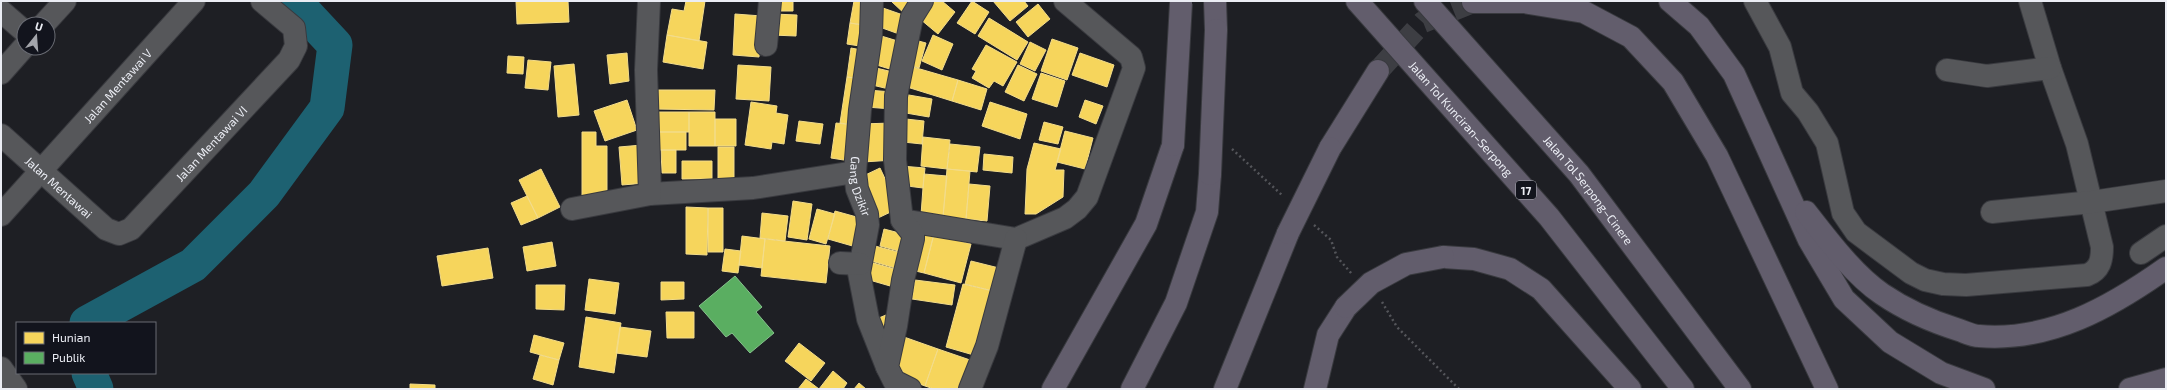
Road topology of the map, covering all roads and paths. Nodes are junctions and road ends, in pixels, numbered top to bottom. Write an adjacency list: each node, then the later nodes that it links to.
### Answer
1 (65, 1): 18 (street)
2 (194, 1): 28 (street, Jalan Mentawai V)
3 (262, 1): 40 (street, Jalan Mentawai VI)
4 (649, 1): 32 (street)
5 (770, 1): 20 (street)
6 (872, 1): 29 (street, Gang Dzikir)
7 (922, 1): 38 (street)
8 (1065, 1): 42 (street)
9 (1215, 1): 54 (highway, bridge)
10 (1357, 1): 59 (highway, Jalan Tol Kunciran–Serpong / 17)
11 (1425, 1): 60 (highway, Jalan Tol Serpong–Cinere)
12 (1670, 1): 30 (highway)
13 (1754, 1): 34 (street)
14 (2030, 1): 22 (street)
15 (1180, 2): 53 (highway, bridge)
16 (1474, 2): 61 (highway)
17 (1, 11): 19 (street)
18 (51, 16)
19 (16, 25)
20 (766, 45)
21 (16, 56): 25 (street)
22 (2050, 68): 23 (street); 34 (street)
23 (1947, 70)
24 (1378, 71): 55 (highway, bridge)
25 (1, 73)
26 (1, 135): 28 (street, Jalan Mentawai)
27 (1231, 148): 33 (path)
28 (40, 170): 37 (street, Jalan Mentawai V); 40 (street, Jalan Mentawai)
29 (855, 172): 32 (street); 47 (street, Gang Dzikir)
30 (1785, 184): 44 (highway); 62 (highway)
31 (2166, 190): 34 (street)
32 (650, 194): 35 (street)
33 (1284, 197)
34 (2092, 202): 36 (street)
35 (572, 209)
36 (1992, 212)
37 (1, 215)
38 (902, 220): 42 (street); 47 (street)
39 (1313, 224): 45 (path)
40 (119, 234)
41 (2166, 236): 43 (street)
42 (1016, 239): 52 (street)
43 (2141, 253)
44 (2166, 268)
45 (1355, 278)
46 (1382, 302): 57 (path)
47 (887, 367): 51 (street, Gang Dzikir)
48 (1, 368): 50 (street)
49 (2166, 378): 63 (highway)
50 (16, 389)
51 (910, 389)
52 (970, 389)
53 (1053, 389)
54 (1132, 389)
55 (1225, 389)
56 (1315, 389): 58 (highway, bridge)
57 (1459, 389)
58 (1630, 389)
59 (1683, 389)
60 (1740, 389)
61 (1827, 389)
62 (1984, 389)
63 (2130, 389)

